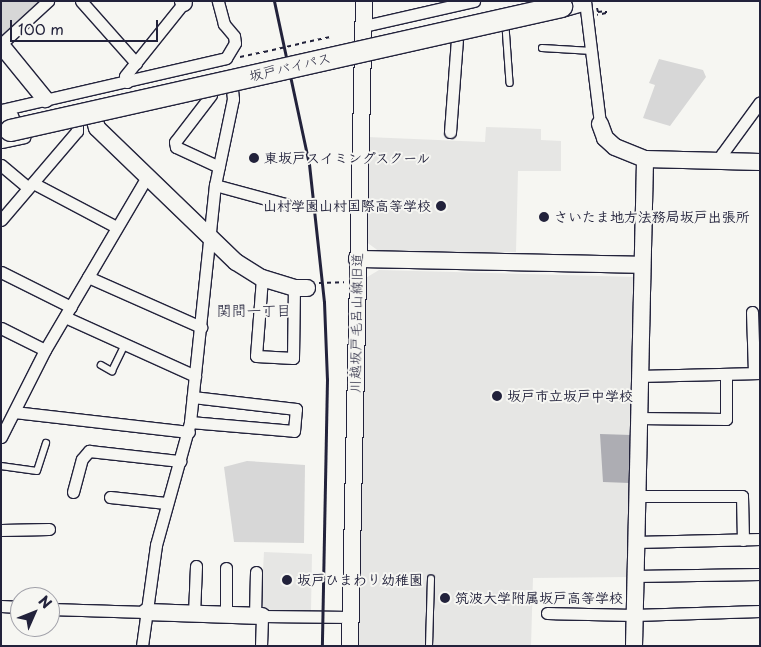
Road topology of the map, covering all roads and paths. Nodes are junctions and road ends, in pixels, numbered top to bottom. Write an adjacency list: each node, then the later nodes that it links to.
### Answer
1 (48, 1): 16 (street)
2 (81, 1): 21 (street)
3 (218, 1): 19 (street)
4 (364, 1): 12 (street, 川越坂戸毛呂山線旧道)
5 (518, 1): 32 (highway, 坂戸バイパス)
6 (584, 1): 13 (street); 18 (street)
7 (184, 2): 21 (street)
8 (471, 2): 12 (street)
9 (570, 3): 32 (highway, 坂戸バイパス, bridge)
10 (600, 12): 11 (path)
11 (598, 15)
12 (364, 26): 20 (street, 川越坂戸毛呂山線旧道)
13 (506, 27): 15 (street); 23 (lane)
14 (331, 37): 19 (path, bridge)
15 (457, 38): 20 (street); 34 (street)
16 (1, 44): 27 (street)
17 (542, 48): 18 (lane)
18 (592, 51): 31 (street)
19 (230, 58): 22 (street); 25 (street)
20 (363, 60): 47 (street, 川越坂戸毛呂山線旧道)
21 (136, 64): 22 (street)
22 (127, 82): 24 (street)
23 (510, 83)
24 (114, 85): 27 (street); 29 (street)
25 (232, 90): 26 (street); 39 (street)
26 (211, 94): 29 (street); 39 (street)
27 (44, 99): 32 (street)
28 (760, 102): 36 (street)
29 (119, 116): 30 (street)
30 (95, 122): 33 (street); 40 (street)
31 (600, 124): 35 (street)
32 (4, 125): 33 (street)
33 (77, 125): 41 (street)
34 (450, 132)
35 (645, 159): 36 (street); 48 (street)
36 (722, 162): 37 (street)
37 (760, 162)
38 (1, 165): 41 (street)
39 (218, 167): 42 (street)
40 (147, 178): 45 (street); 46 (street)
41 (31, 185): 44 (street); 45 (street)
42 (215, 185): 43 (street); 46 (street)
43 (285, 204)
44 (1, 220)
45 (116, 227): 50 (street)
46 (211, 242): 51 (street); 57 (street)
47 (357, 259): 48 (street); 97 (street, 川越坂戸毛呂山線旧道)
48 (641, 265): 65 (street)
49 (1, 272): 55 (street)
50 (88, 277): 55 (street); 57 (street)
51 (262, 278): 54 (street); 54 (street)
52 (328, 282): 53 (path)
53 (351, 282)
54 (300, 288)
55 (68, 312): 59 (street); 60 (street)
56 (752, 312): 62 (street)
57 (201, 327): 64 (street)
58 (1, 328): 60 (street)
59 (126, 344): 61 (lane); 64 (street)
60 (45, 350): 67 (street)
61 (101, 365)
62 (757, 373): 63 (street)
63 (726, 374): 65 (street); 68 (street)
64 (195, 376): 66 (street)
65 (638, 376): 68 (street)
66 (193, 397): 69 (street); 69 (street)
67 (14, 412): 69 (street); 70 (street)
68 (637, 418): 75 (street)
69 (190, 427): 72 (street)
70 (1, 436)
71 (46, 443): 73 (lane)
72 (180, 461): 74 (street); 77 (street)
73 (1, 466)
74 (73, 492)
75 (636, 496): 81 (street); 82 (street)
76 (110, 497): 77 (street)
77 (166, 504): 91 (street)
78 (49, 529): 79 (street)
79 (1, 530)
80 (760, 539): 81 (street)
81 (743, 540): 82 (street)
82 (635, 542): 87 (street)
83 (196, 566): 93 (street)
84 (226, 568): 94 (street)
85 (256, 572): 96 (street)
86 (760, 574): 87 (street)
87 (634, 576): 95 (street)
88 (431, 579): 101 (lane)
89 (60, 608): 91 (street)
90 (760, 611): 95 (street)
91 (146, 612): 93 (street); 98 (street)
92 (547, 613): 95 (street)
93 (194, 614): 94 (street)
94 (226, 615): 96 (street)
95 (634, 615): 102 (street)
96 (259, 616): 97 (street); 99 (street)
97 (351, 617): 100 (street, 川越坂戸毛呂山線旧道)
98 (142, 646)
99 (261, 646)
100 (350, 646)
101 (429, 646)
102 (634, 646)

